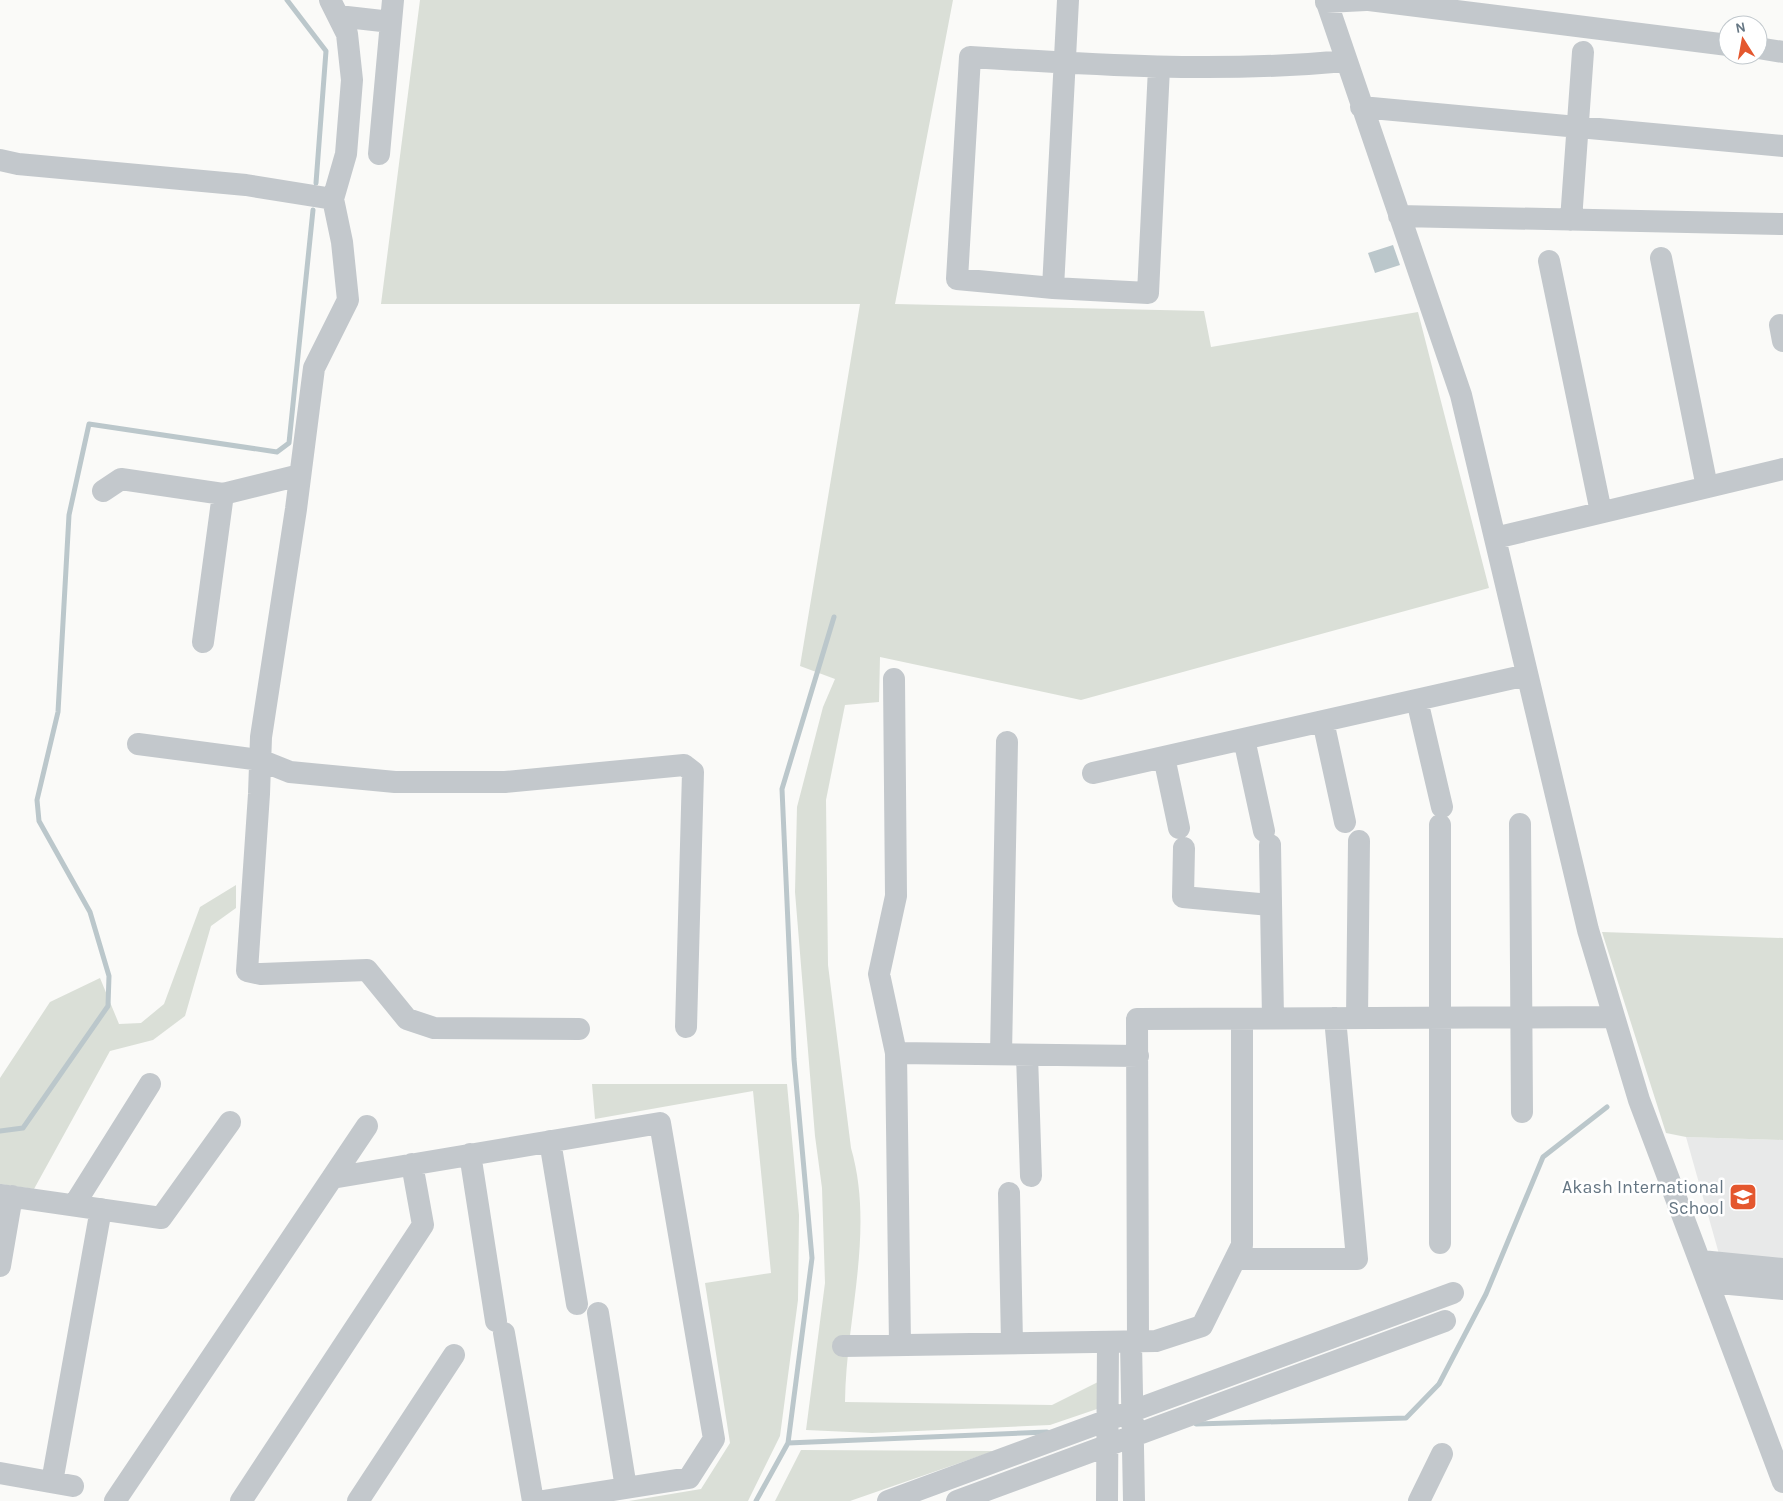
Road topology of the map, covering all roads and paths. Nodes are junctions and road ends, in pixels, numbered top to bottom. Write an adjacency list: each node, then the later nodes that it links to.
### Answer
1 (1068, 0): 11 (street)
2 (1368, 0): 3 (street); 6 (street)
3 (1326, 1): 10 (street)
4 (334, 8): 5 (street); 18 (street)
5 (392, 11): 16 (street)
6 (1718, 44)
7 (1768, 50): 9 (street)
8 (1583, 52): 14 (street)
9 (1783, 52)
10 (1345, 61): 12 (street); 13 (street)
11 (1065, 63): 12 (street); 24 (street); 24 (street)
12 (1159, 68): 24 (street)
13 (1361, 107): 14 (street); 19 (street)
14 (1578, 127): 15 (street); 20 (street)
15 (1783, 146)
16 (379, 154)
17 (0, 160): 18 (street)
18 (333, 199): 26 (street)
19 (1399, 216): 20 (street); 31 (street)
20 (1571, 220): 21 (street)
21 (1783, 224)
22 (1661, 258): 27 (street)
23 (1549, 261): 30 (street)
24 (1053, 288)
25 (1783, 469): 27 (street)
26 (300, 476): 29 (street); 41 (street)
27 (1707, 487): 30 (street)
28 (103, 491): 29 (street)
29 (223, 494): 32 (street)
30 (1601, 512): 31 (street)
31 (1495, 538): 33 (street)
32 (203, 642)
33 (1527, 675): 35 (street); 49 (street)
34 (894, 679): 56 (street)
35 (1417, 700): 36 (street); 47 (street)
36 (1323, 721): 37 (street); 43 (street)
37 (1244, 739): 40 (street); 46 (street)
38 (1007, 742): 57 (street)
39 (138, 744): 41 (street)
40 (1164, 757): 42 (street); 46 (street)
41 (260, 760): 54 (street); 55 (street)
42 (1093, 773)
43 (1345, 822)
44 (1520, 824): 48 (street)
45 (1359, 841): 52 (street)
46 (1270, 905): 50 (street)
47 (1439, 1017): 48 (street); 52 (street); 73 (street)
48 (1520, 1017): 49 (street); 61 (street)
49 (1614, 1017): 77 (street)
50 (1272, 1018): 51 (street); 53 (street)
51 (1335, 1018): 52 (street); 74 (street)
52 (1357, 1018)
53 (1242, 1019): 59 (street); 74 (street)
54 (686, 1026)
55 (579, 1029)
56 (896, 1053): 57 (street); 86 (street)
57 (1001, 1054): 58 (street)
58 (1027, 1055): 59 (street); 67 (street)
59 (1138, 1056): 84 (street)
60 (150, 1084): 71 (street)
61 (1522, 1112)
62 (230, 1122): 72 (street)
63 (367, 1126): 68 (street)
64 (550, 1141): 65 (street); 80 (street); 96 (street)
65 (470, 1154): 66 (street); 100 (street)
66 (412, 1164): 68 (street); 98 (street)
67 (1031, 1176)
68 (332, 1178): 97 (street)
69 (1010, 1193): 85 (street)
70 (6, 1195): 71 (street); 75 (street)
71 (74, 1205): 72 (street)
72 (102, 1209): 94 (street)
73 (1440, 1243)
74 (1236, 1259): 84 (street)
75 (0, 1266)
76 (1783, 1269): 77 (street)
77 (1704, 1272): 78 (street); 95 (street)
78 (1783, 1289)
79 (1452, 1292): 89 (street)
80 (577, 1304)
81 (598, 1314): 96 (street)
82 (1445, 1321): 91 (street)
83 (1108, 1342): 84 (street); 85 (street); 90 (street)
84 (1134, 1342): 89 (street)
85 (1012, 1343): 86 (street)
86 (900, 1345): 87 (street)
87 (843, 1346)
88 (454, 1355): 99 (street)
89 (1133, 1411): 90 (street); 91 (street)
90 (1107, 1421): 92 (street); 102 (street)
91 (1133, 1436): 92 (street); 105 (street)
92 (1107, 1446): 103 (street); 104 (street)
93 (1442, 1454): 106 (street)
94 (0, 1473)
95 (1783, 1482)
96 (626, 1488): 101 (street)
97 (115, 1501)
98 (241, 1501)
99 (358, 1501)
100 (533, 1501)
101 (543, 1501)
102 (888, 1501)
103 (957, 1501)
104 (1107, 1501)
105 (1134, 1501)
106 (1419, 1501)

